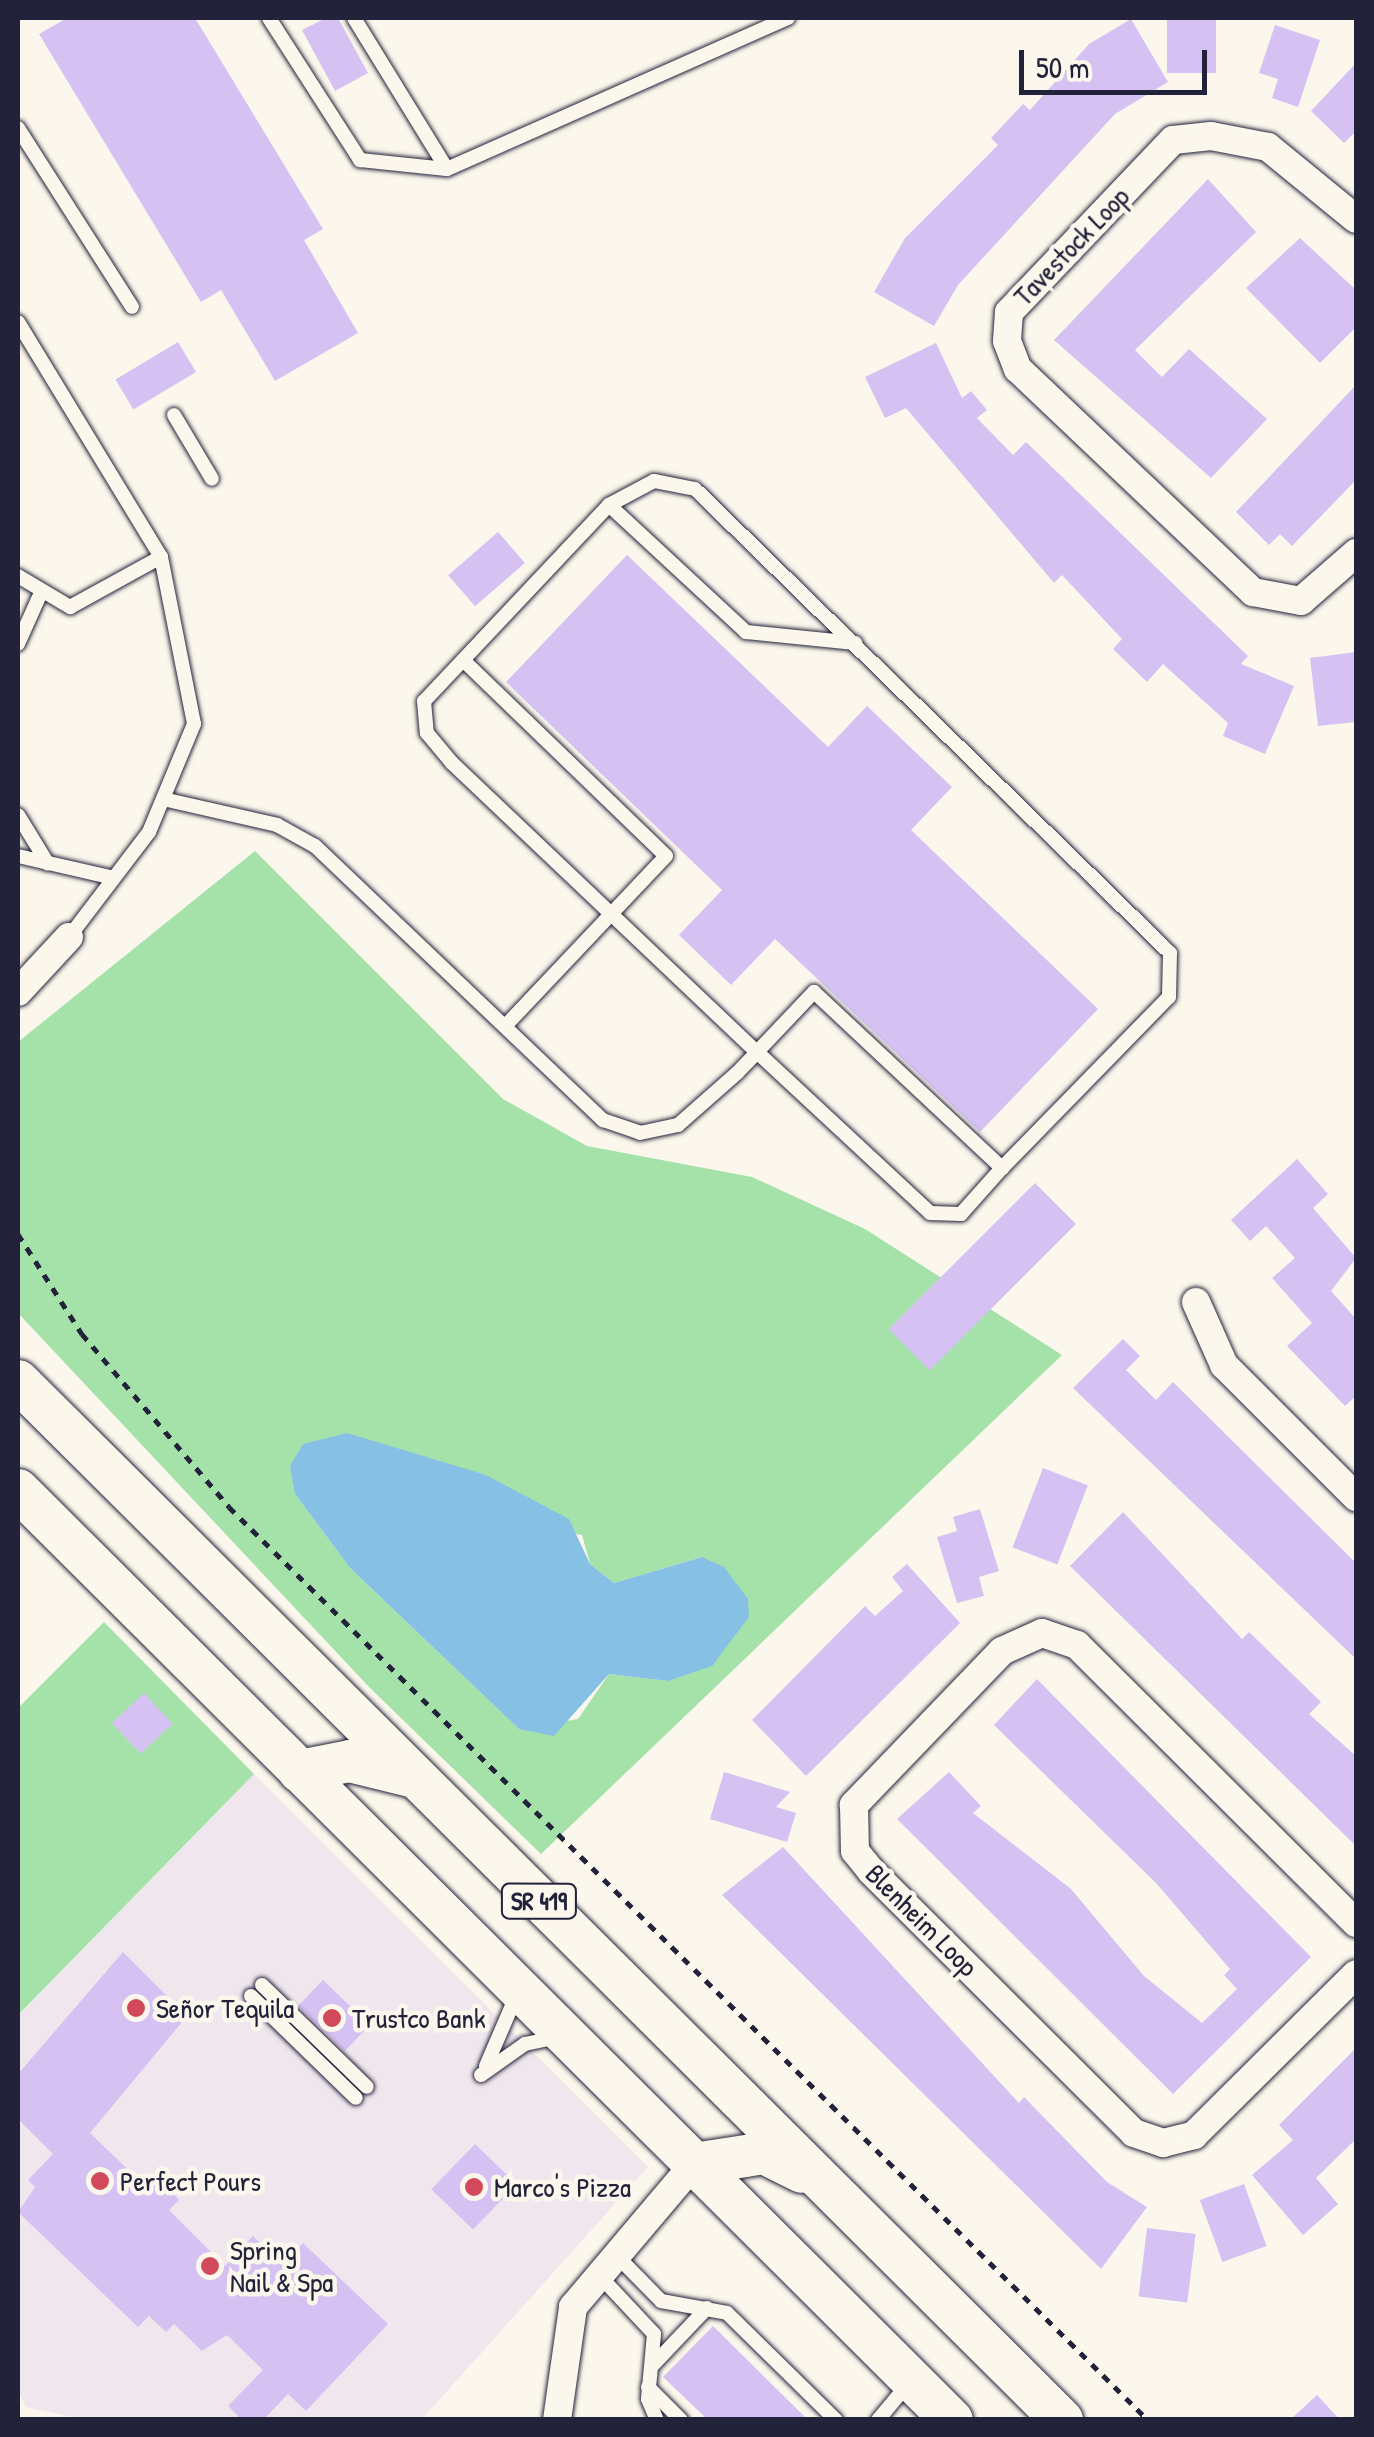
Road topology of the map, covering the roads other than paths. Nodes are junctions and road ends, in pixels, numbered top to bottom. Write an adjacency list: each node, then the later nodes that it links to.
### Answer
1 (268, 18): 5 (lane)
2 (354, 18): 5 (lane)
3 (788, 18): 5 (lane)
4 (18, 128): 7 (lane)
5 (446, 169)
6 (1356, 219): 12 (street, Tavestock Loop)
7 (132, 307)
8 (18, 322): 13 (lane)
9 (174, 414): 10 (lane)
10 (212, 479)
11 (609, 504): 16 (lane); 16 (lane); 18 (lane)
12 (1356, 552)
13 (161, 557): 15 (lane); 19 (lane)
14 (18, 576): 15 (lane)
15 (39, 596): 17 (lane)
16 (855, 643): 29 (lane)
17 (18, 644)
18 (463, 660): 24 (lane); 24 (lane)
19 (163, 799): 23 (lane); 27 (lane)
20 (18, 815): 22 (lane)
21 (18, 856): 22 (lane)
22 (48, 864): 23 (lane)
23 (114, 878): 25 (lane)
24 (614, 917): 27 (lane); 28 (lane)
25 (69, 937): 26 (street)
26 (18, 992)
27 (505, 1026): 28 (lane)
28 (757, 1052): 29 (lane); 29 (lane)
29 (1002, 1168)
30 (1196, 1302): 33 (street)
31 (18, 1381): 35 (main road, SR 419)
32 (18, 1490): 34 (main road, SR 419)
33 (1356, 1497)
34 (299, 1771): 35 (main road); 38 (main road, SR 419)
35 (415, 1776): 43 (main road, SR 419)
36 (1356, 1923): 37 (street, Blenheim Loop)
37 (1356, 1974)
38 (518, 1989): 40 (main road, SR 419); 40 (lane)
39 (256, 1990): 41 (lane)
40 (566, 2036): 42 (main road, SR 419)
41 (362, 2092)
42 (694, 2164): 43 (main road); 44 (street); 47 (main road, SR 419)
43 (820, 2181): 55 (main road, SR 419)
44 (604, 2262): 45 (lane); 46 (lane); 50 (street)
45 (707, 2308): 46 (lane); 49 (lane)
46 (652, 2366): 48 (lane)
47 (912, 2380): 53 (lane); 54 (main road, SR 419)
48 (648, 2387): 51 (lane); 52 (lane)
49 (826, 2416)
50 (558, 2420)
51 (657, 2420)
52 (681, 2420)
53 (878, 2420)
54 (952, 2420)
55 (1062, 2420)

